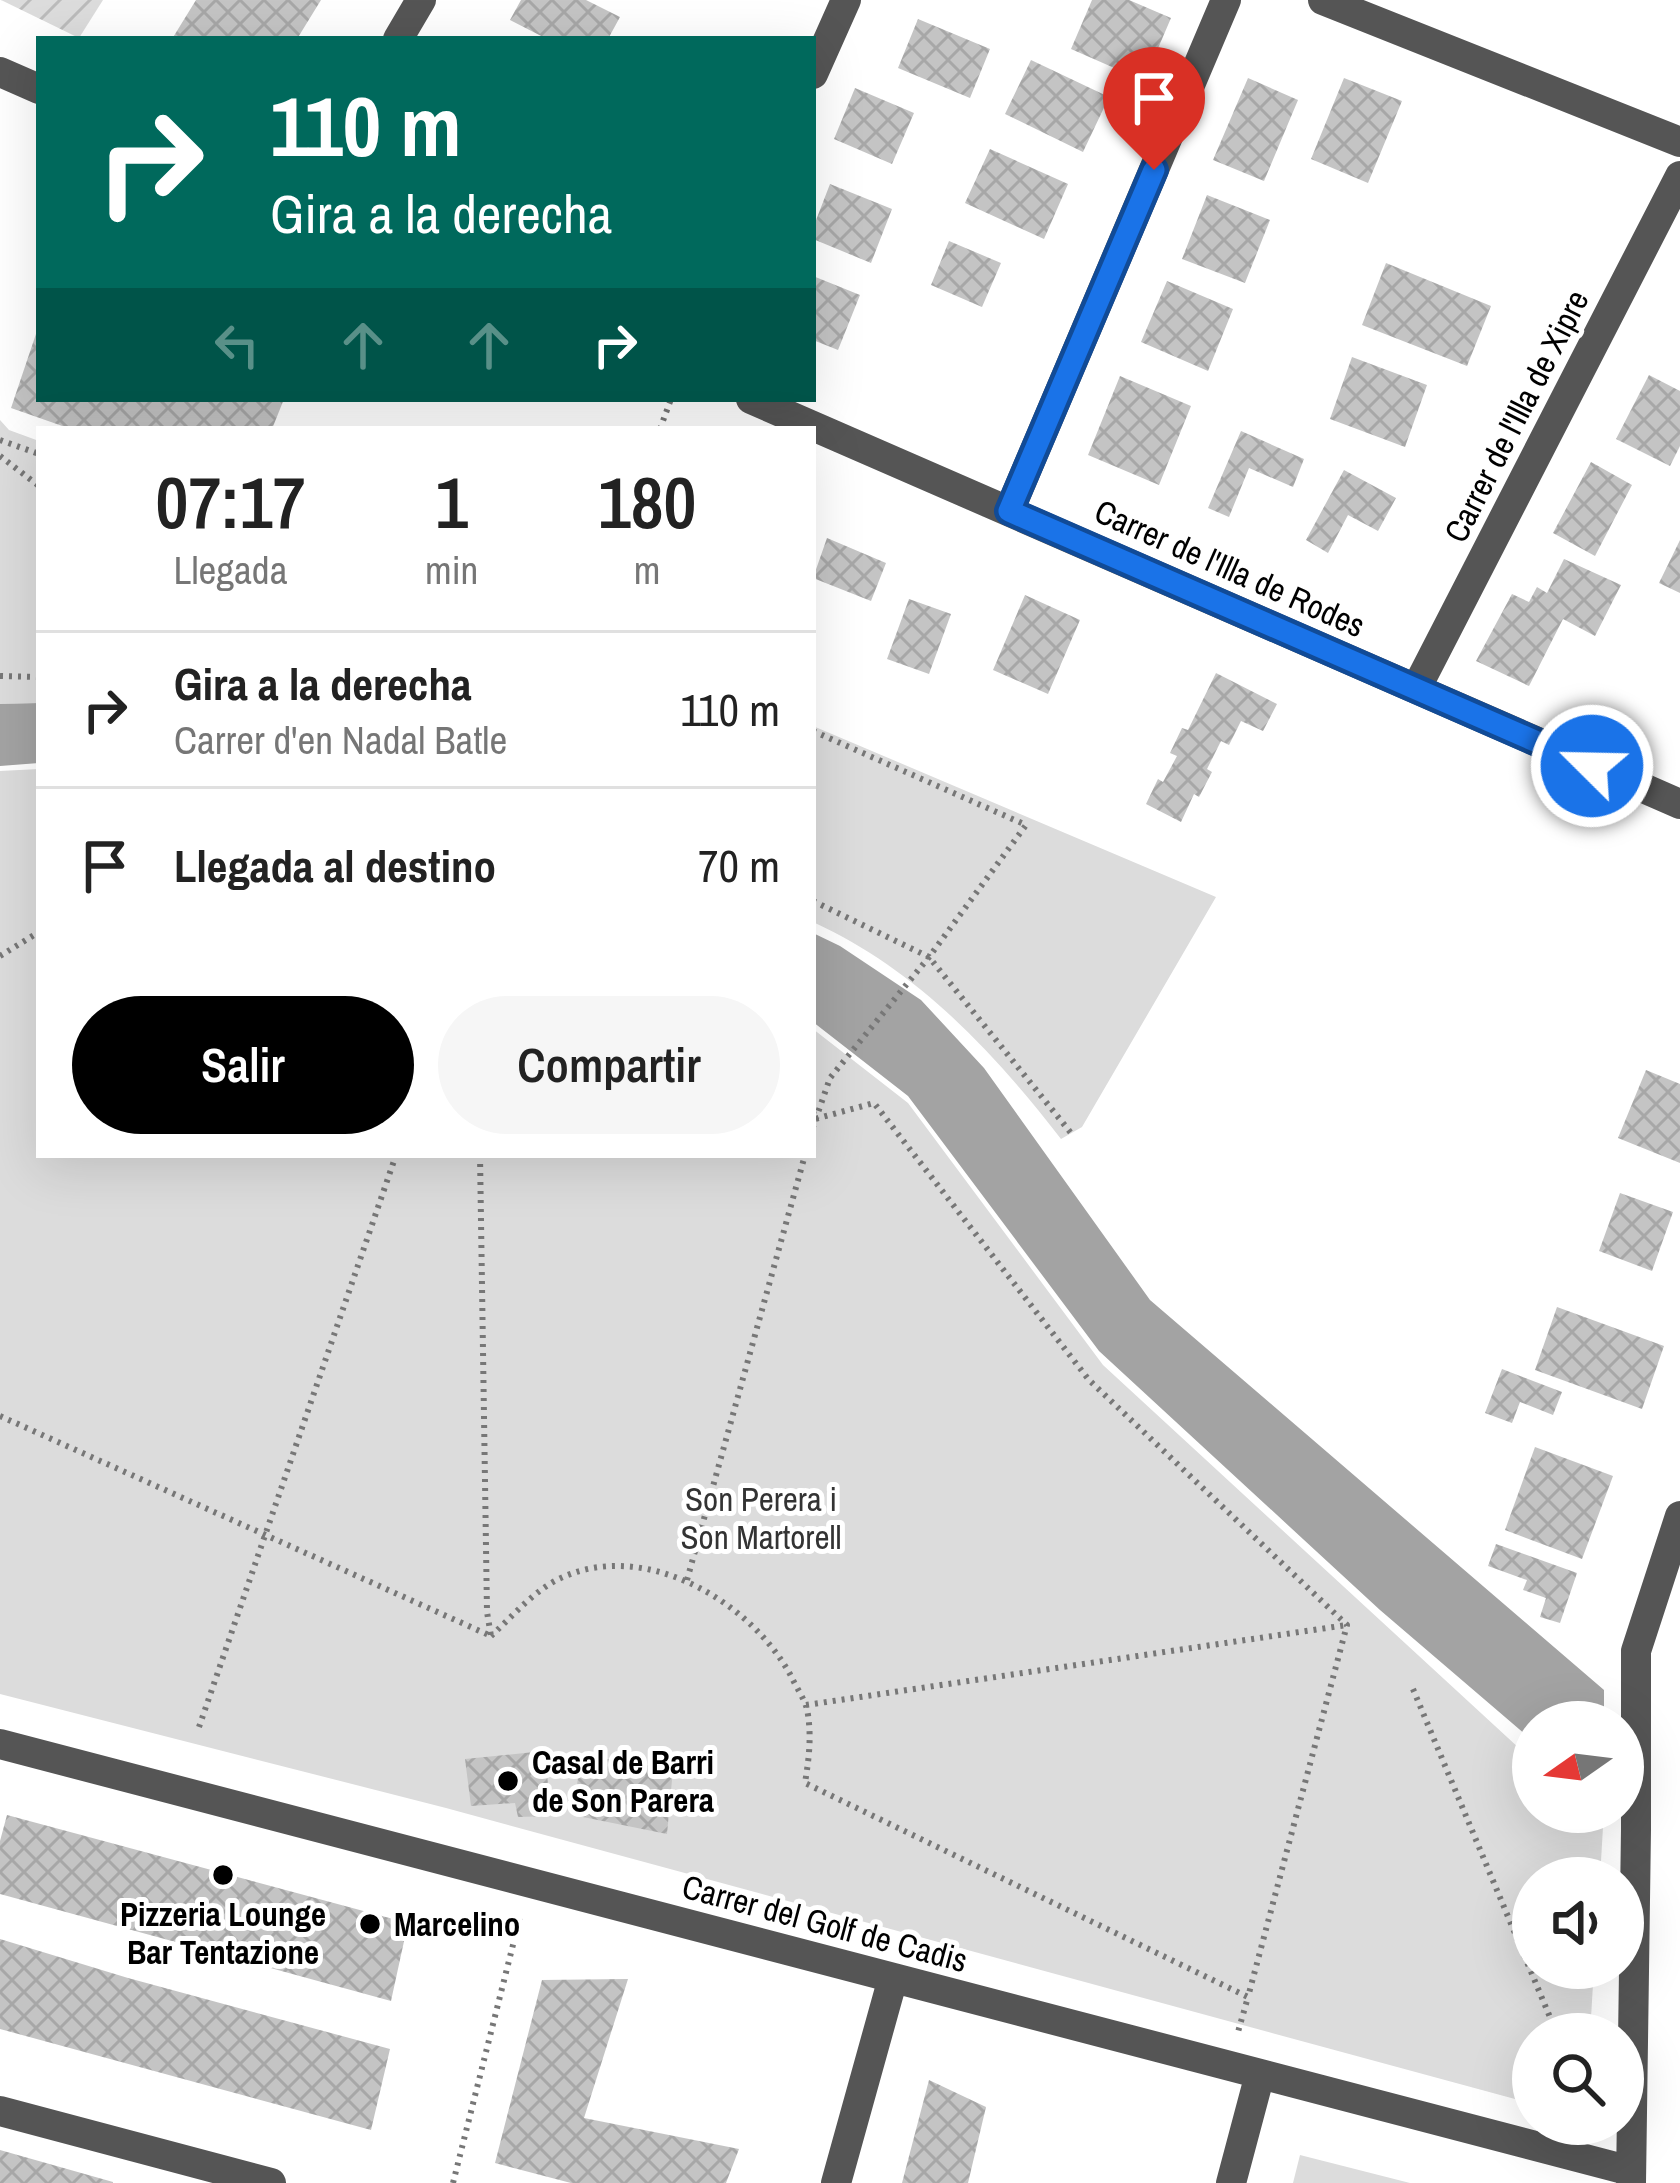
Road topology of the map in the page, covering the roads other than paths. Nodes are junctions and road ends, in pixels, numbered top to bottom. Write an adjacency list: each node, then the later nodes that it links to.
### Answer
1 (421, 0): 5 (street)
2 (846, 0): 6 (street)
3 (1226, 0): 14 (street)
4 (1323, 0): 9 (street)
5 (400, 36)
6 (816, 67)
7 (0, 72): 8 (street)
8 (36, 88)
9 (1680, 142)
10 (1680, 176): 15 (street, Carrer de l'Illa de Xipre)
11 (758, 402): 12 (street, Carrer de l'Illa de Rodes)
12 (813, 426)
13 (816, 427): 14 (street, Carrer de l'Illa de Rodes)
14 (1009, 511): 15 (street, Carrer de l'Illa de Rodes)
15 (1416, 689): 16 (street, Carrer de l'Illa de Rodes)
16 (1680, 804)
17 (1680, 1516): 22 (street)
18 (0, 1744): 19 (street, Carrer del Golf de Cadis)
19 (893, 1978): 20 (street, Carrer del Golf de Cadis); 24 (street)
20 (1260, 2074): 22 (street, Carrer del Golf de Cadis); 25 (street)
21 (0, 2111): 23 (street)
22 (1631, 2177)
23 (272, 2183)
24 (836, 2183)
25 (1231, 2183)

